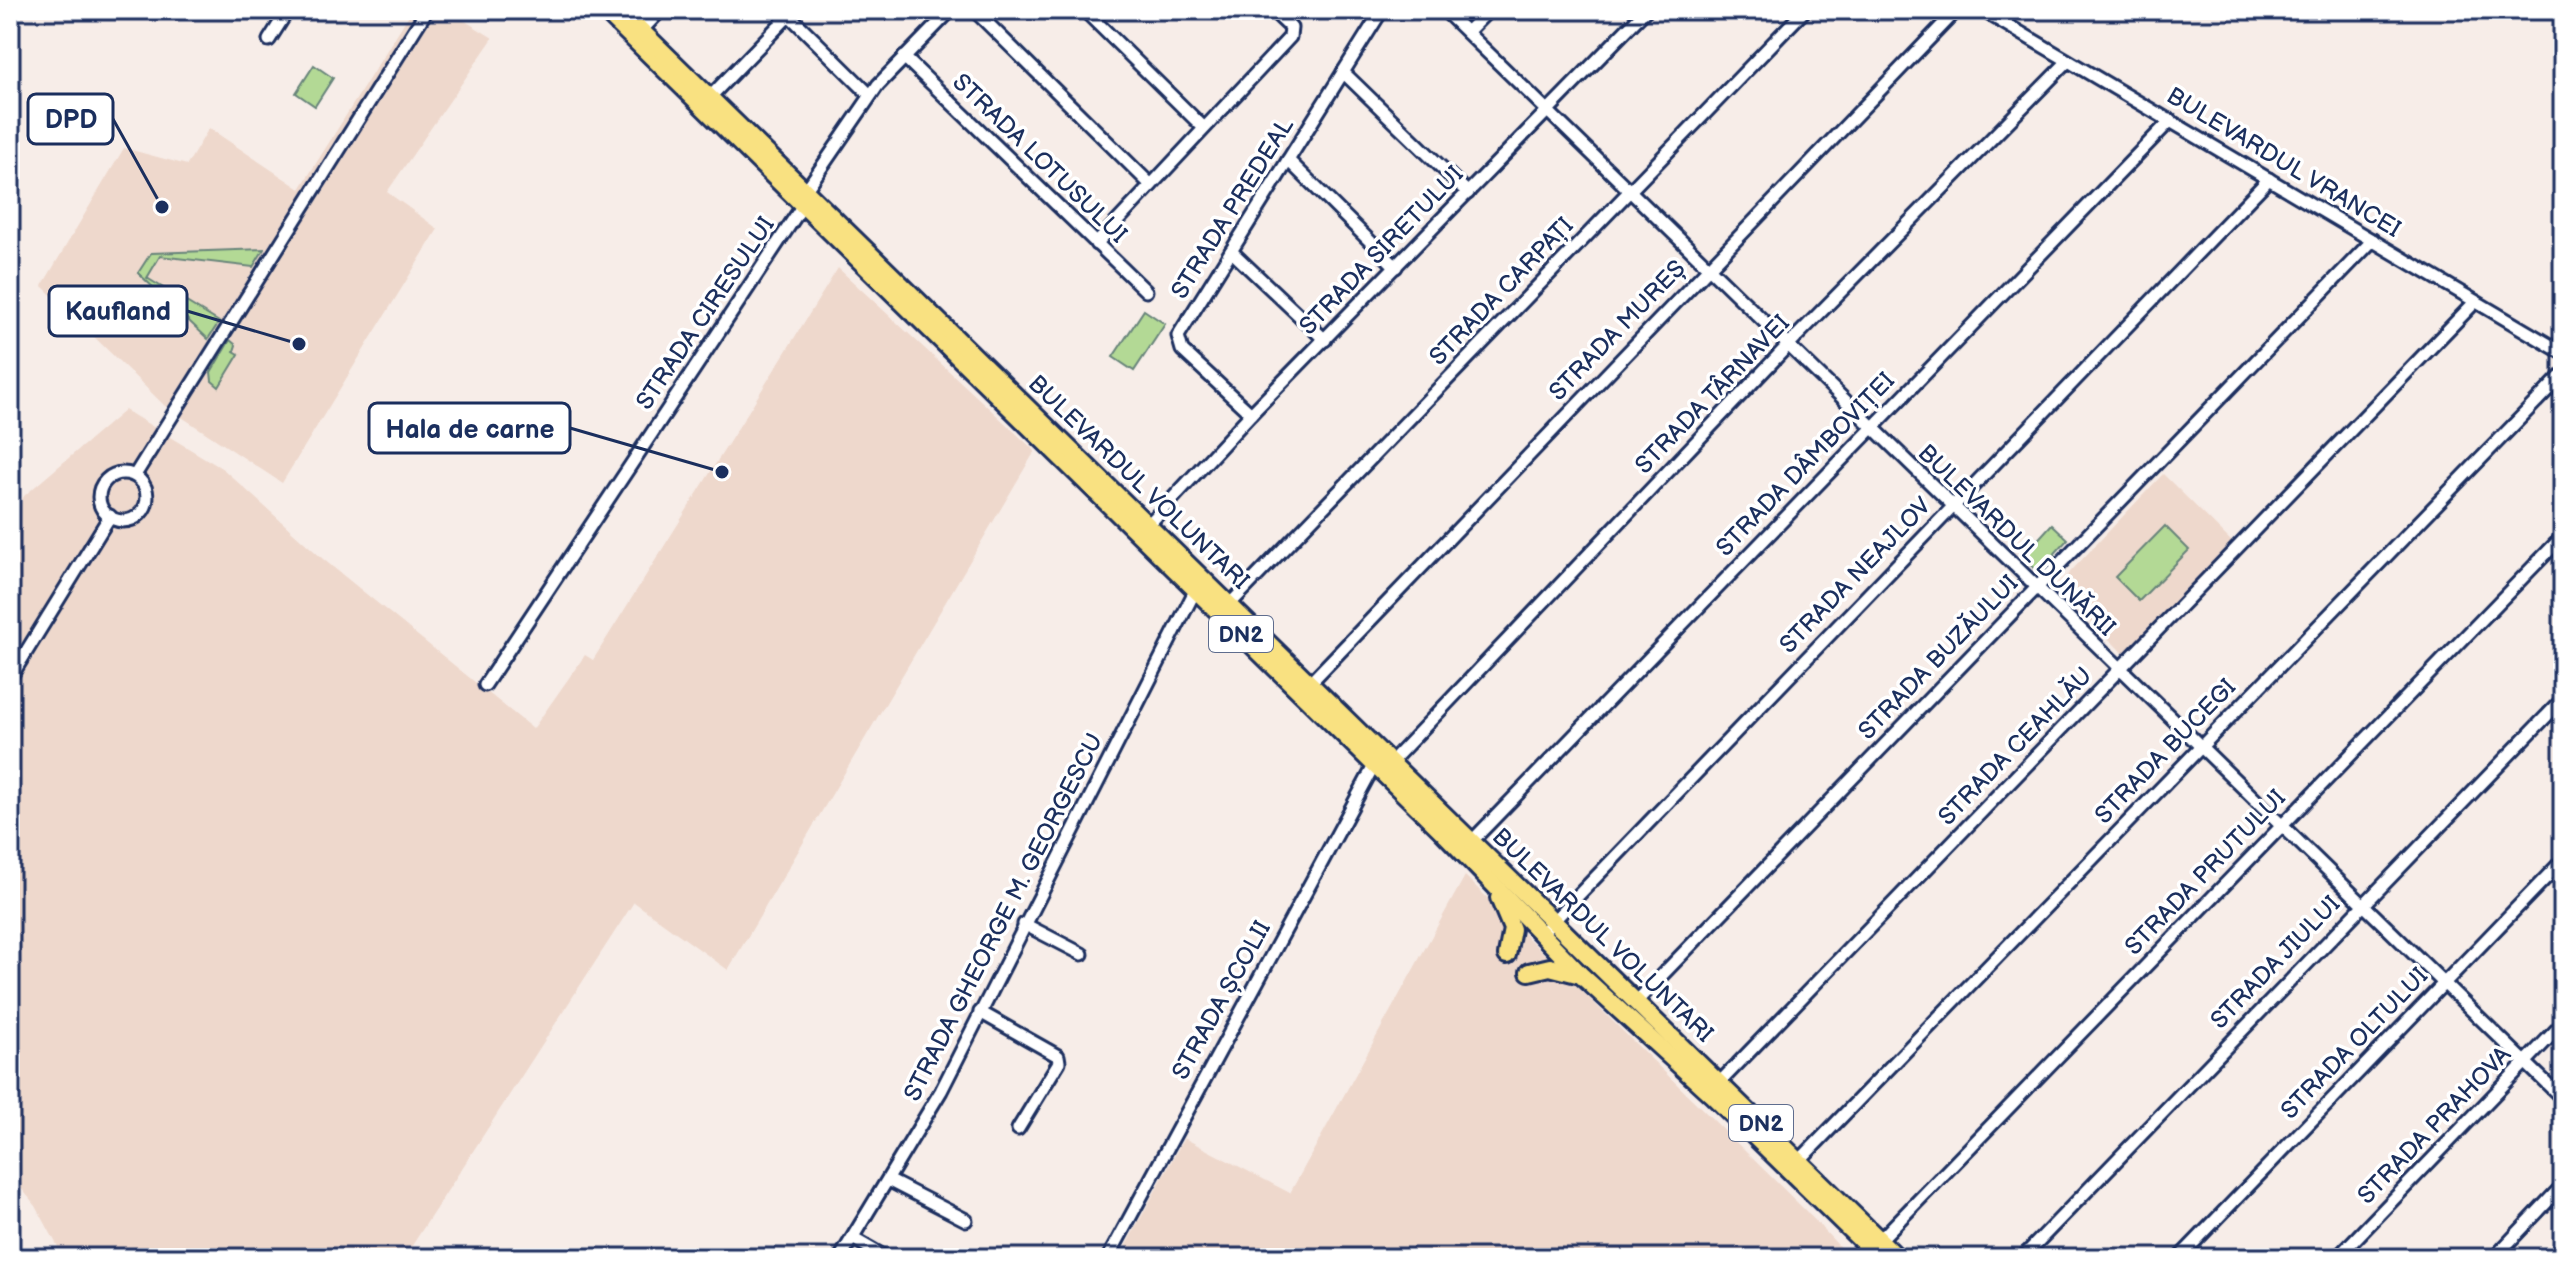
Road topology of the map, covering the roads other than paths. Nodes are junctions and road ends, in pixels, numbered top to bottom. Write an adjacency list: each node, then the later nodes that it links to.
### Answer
1 (288, 10): 20 (street)
2 (427, 10): 48 (street)
3 (604, 10): 34 (highway, BULEVARDUL VOLUNTARI / DN2)
4 (620, 10): 18 (highway, BULEVARDUL VOLUNTARI / DN2)
5 (661, 10): 18 (street)
6 (951, 10): 21 (street, STRADA CIRESULUI)
7 (974, 10): 31 (street)
8 (1084, 10): 28 (street)
9 (1272, 10): 28 (street)
10 (1382, 10): 23 (street, STRADA PREDEAL)
11 (1444, 10): 19 (street, BULEVARDUL DUNĂRII)
12 (1489, 10): 19 (street)
13 (1646, 10): 26 (street, STRADA SIRETULUI)
14 (1805, 10): 32 (street, STRADA CARPAȚI)
15 (1957, 10): 39 (street, STRADA MUREȘ)
16 (1982, 10): 22 (street, BULEVARDUL VRANCEI)
17 (792, 13): 24 (street); 25 (street)
18 (641, 31): 25 (highway, BULEVARDUL VOLUNTARI / DN2)
19 (1467, 32): 26 (street, BULEVARDUL DUNĂRII)
20 (269, 40)
21 (904, 57): 24 (street, STRADA CIRESULUI); 36 (street, STRADA LOTUSULUI)
22 (2068, 61): 27 (street, BULEVARDUL VRANCEI); 43 (street, STRADA TÂRNAVEI)
23 (1343, 72): 29 (street, STRADA PREDEAL); 33 (street)
24 (870, 95): 34 (street, STRADA CIRESULUI)
25 (710, 97): 34 (highway, BULEVARDUL VOLUNTARI / DN2)
26 (1549, 110): 32 (street, BULEVARDUL DUNĂRII); 33 (street, STRADA SIRETULUI)
27 (2171, 120): 30 (street, BULEVARDUL VRANCEI); 47 (street, STRADA DÂMBOVIȚEI)
28 (1204, 128): 31 (street)
29 (1288, 160): 37 (street, STRADA PREDEAL); 38 (street)
30 (2269, 179): 35 (street, BULEVARDUL VRANCEI); 49 (street, STRADA NEAJLOV)
31 (1151, 185): 36 (street)
32 (1629, 190): 39 (street, BULEVARDUL DUNĂRII); 55 (street, STRADA CARPAȚI)
33 (1468, 193): 38 (street, STRADA SIRETULUI)
34 (804, 198): 51 (highway, BULEVARDUL VOLUNTARI / DN2); 54 (highway, BULEVARDUL VOLUNTARI / DN2); 59 (street, STRADA CIRESULUI)
35 (2373, 240): 41 (street, BULEVARDUL VRANCEI); 53 (street, STRADA BUZĂULUI)
36 (1096, 244): 40 (street, STRADA LOTUSULUI)
37 (1231, 251): 42 (street); 46 (street, STRADA PREDEAL)
38 (1396, 267): 42 (street, STRADA SIRETULUI)
39 (1707, 267): 43 (street, BULEVARDUL DUNĂRII); 58 (street, STRADA MUREȘ)
40 (1146, 291)
41 (2475, 302): 44 (street, BULEVARDUL VRANCEI); 56 (street, STRADA CEAHLĂU)
42 (1325, 340): 46 (street, STRADA SIRETULUI)
43 (1787, 347): 47 (street, BULEVARDUL DUNĂRII); 62 (street, STRADA TÂRNAVEI)
44 (2563, 353)
45 (2563, 374): 61 (street, STRADA BUCEGI)
46 (1251, 414): 51 (street, STRADA SIRETULUI)
47 (1870, 428): 49 (street, BULEVARDUL DUNĂRII); 64 (street, STRADA DÂMBOVIȚEI)
48 (135, 475): 50 (street); 50 (street)
49 (1952, 507): 53 (street, BULEVARDUL DUNĂRII); 69 (street, STRADA NEAJLOV)
50 (110, 516): 57 (street)
51 (1150, 523): 55 (highway, BULEVARDUL VOLUNTARI / DN2)
52 (2563, 536): 63 (street, STRADA PRUTULUI)
53 (2035, 588): 56 (street, BULEVARDUL DUNĂRII); 75 (street, STRADA BUZĂULUI)
54 (1196, 589): 62 (highway, BULEVARDUL VOLUNTARI / DN2); 68 (street, STRADA GHEORGE M. GEORGESCU)
55 (1230, 604): 58 (highway, BULEVARDUL VOLUNTARI / DN2)
56 (2120, 670): 61 (street, BULEVARDUL DUNĂRII); 79 (street, STRADA CEAHLĂU)
57 (10, 678)
58 (1310, 683): 62 (highway, BULEVARDUL VOLUNTARI / DN2)
59 (485, 685)
60 (2563, 699): 67 (street, STRADA JIULUI)
61 (2199, 747): 63 (street, BULEVARDUL DUNĂRII); 82 (street, STRADA BUCEGI)
62 (1383, 763): 64 (highway, BULEVARDUL VOLUNTARI / DN2); 66 (highway, BULEVARDUL VOLUNTARI / DN2); 90 (street, STRADA ȘCOLII)
63 (2280, 825): 67 (street, BULEVARDUL DUNĂRII); 87 (street, STRADA PRUTULUI)
64 (1472, 841): 69 (highway, BULEVARDUL VOLUNTARI / DN2)
65 (2563, 860): 74 (street, STRADA OLTULUI)
66 (1493, 885): 69 (highway, BULEVARDUL VOLUNTARI / DN2); 71 (highway)
67 (2361, 904): 74 (street, BULEVARDUL DUNĂRII); 93 (street, STRADA JIULUI)
68 (1024, 924): 70 (street); 76 (street, STRADA GHEORGE M. GEORGESCU)
69 (1547, 928): 73 (highway, BULEVARDUL VOLUNTARI / DN2); 75 (highway, BULEVARDUL VOLUNTARI / DN2)
70 (1082, 954)
71 (1507, 955)
72 (1529, 972): 73 (highway)
73 (1582, 976): 91 (highway, BULEVARDUL VOLUNTARI / DN2)
74 (2442, 983): 78 (street, BULEVARDUL DUNĂRII); 94 (street, STRADA OLTULUI)
75 (1636, 1002): 79 (highway, BULEVARDUL VOLUNTARI / DN2)
76 (980, 1012): 81 (street); 83 (street, STRADA GHEORGE M. GEORGESCU)
77 (2563, 1023): 78 (street, STRADA PRAHOVA)
78 (2525, 1062): 80 (street, BULEVARDUL DUNĂRII); 95 (street, STRADA PRAHOVA)
79 (1720, 1082): 82 (highway, BULEVARDUL VOLUNTARI / DN2)
80 (2563, 1099)
81 (1018, 1129)
82 (1799, 1161): 87 (highway, BULEVARDUL VOLUNTARI / DN2)
83 (890, 1181): 85 (street); 86 (street, STRADA GHEORGE M. GEORGESCU)
84 (2563, 1185): 96 (street)
85 (966, 1220)
86 (854, 1239): 88 (street, STRADA GHEORGE M. GEORGESCU); 89 (street)
87 (1880, 1240): 92 (highway, BULEVARDUL VOLUNTARI / DN2)
88 (840, 1258)
89 (887, 1258)
90 (1108, 1258)
91 (1879, 1258)
92 (1898, 1258)
93 (2022, 1258)
94 (2179, 1258)
95 (2337, 1258)
96 (2494, 1258)

